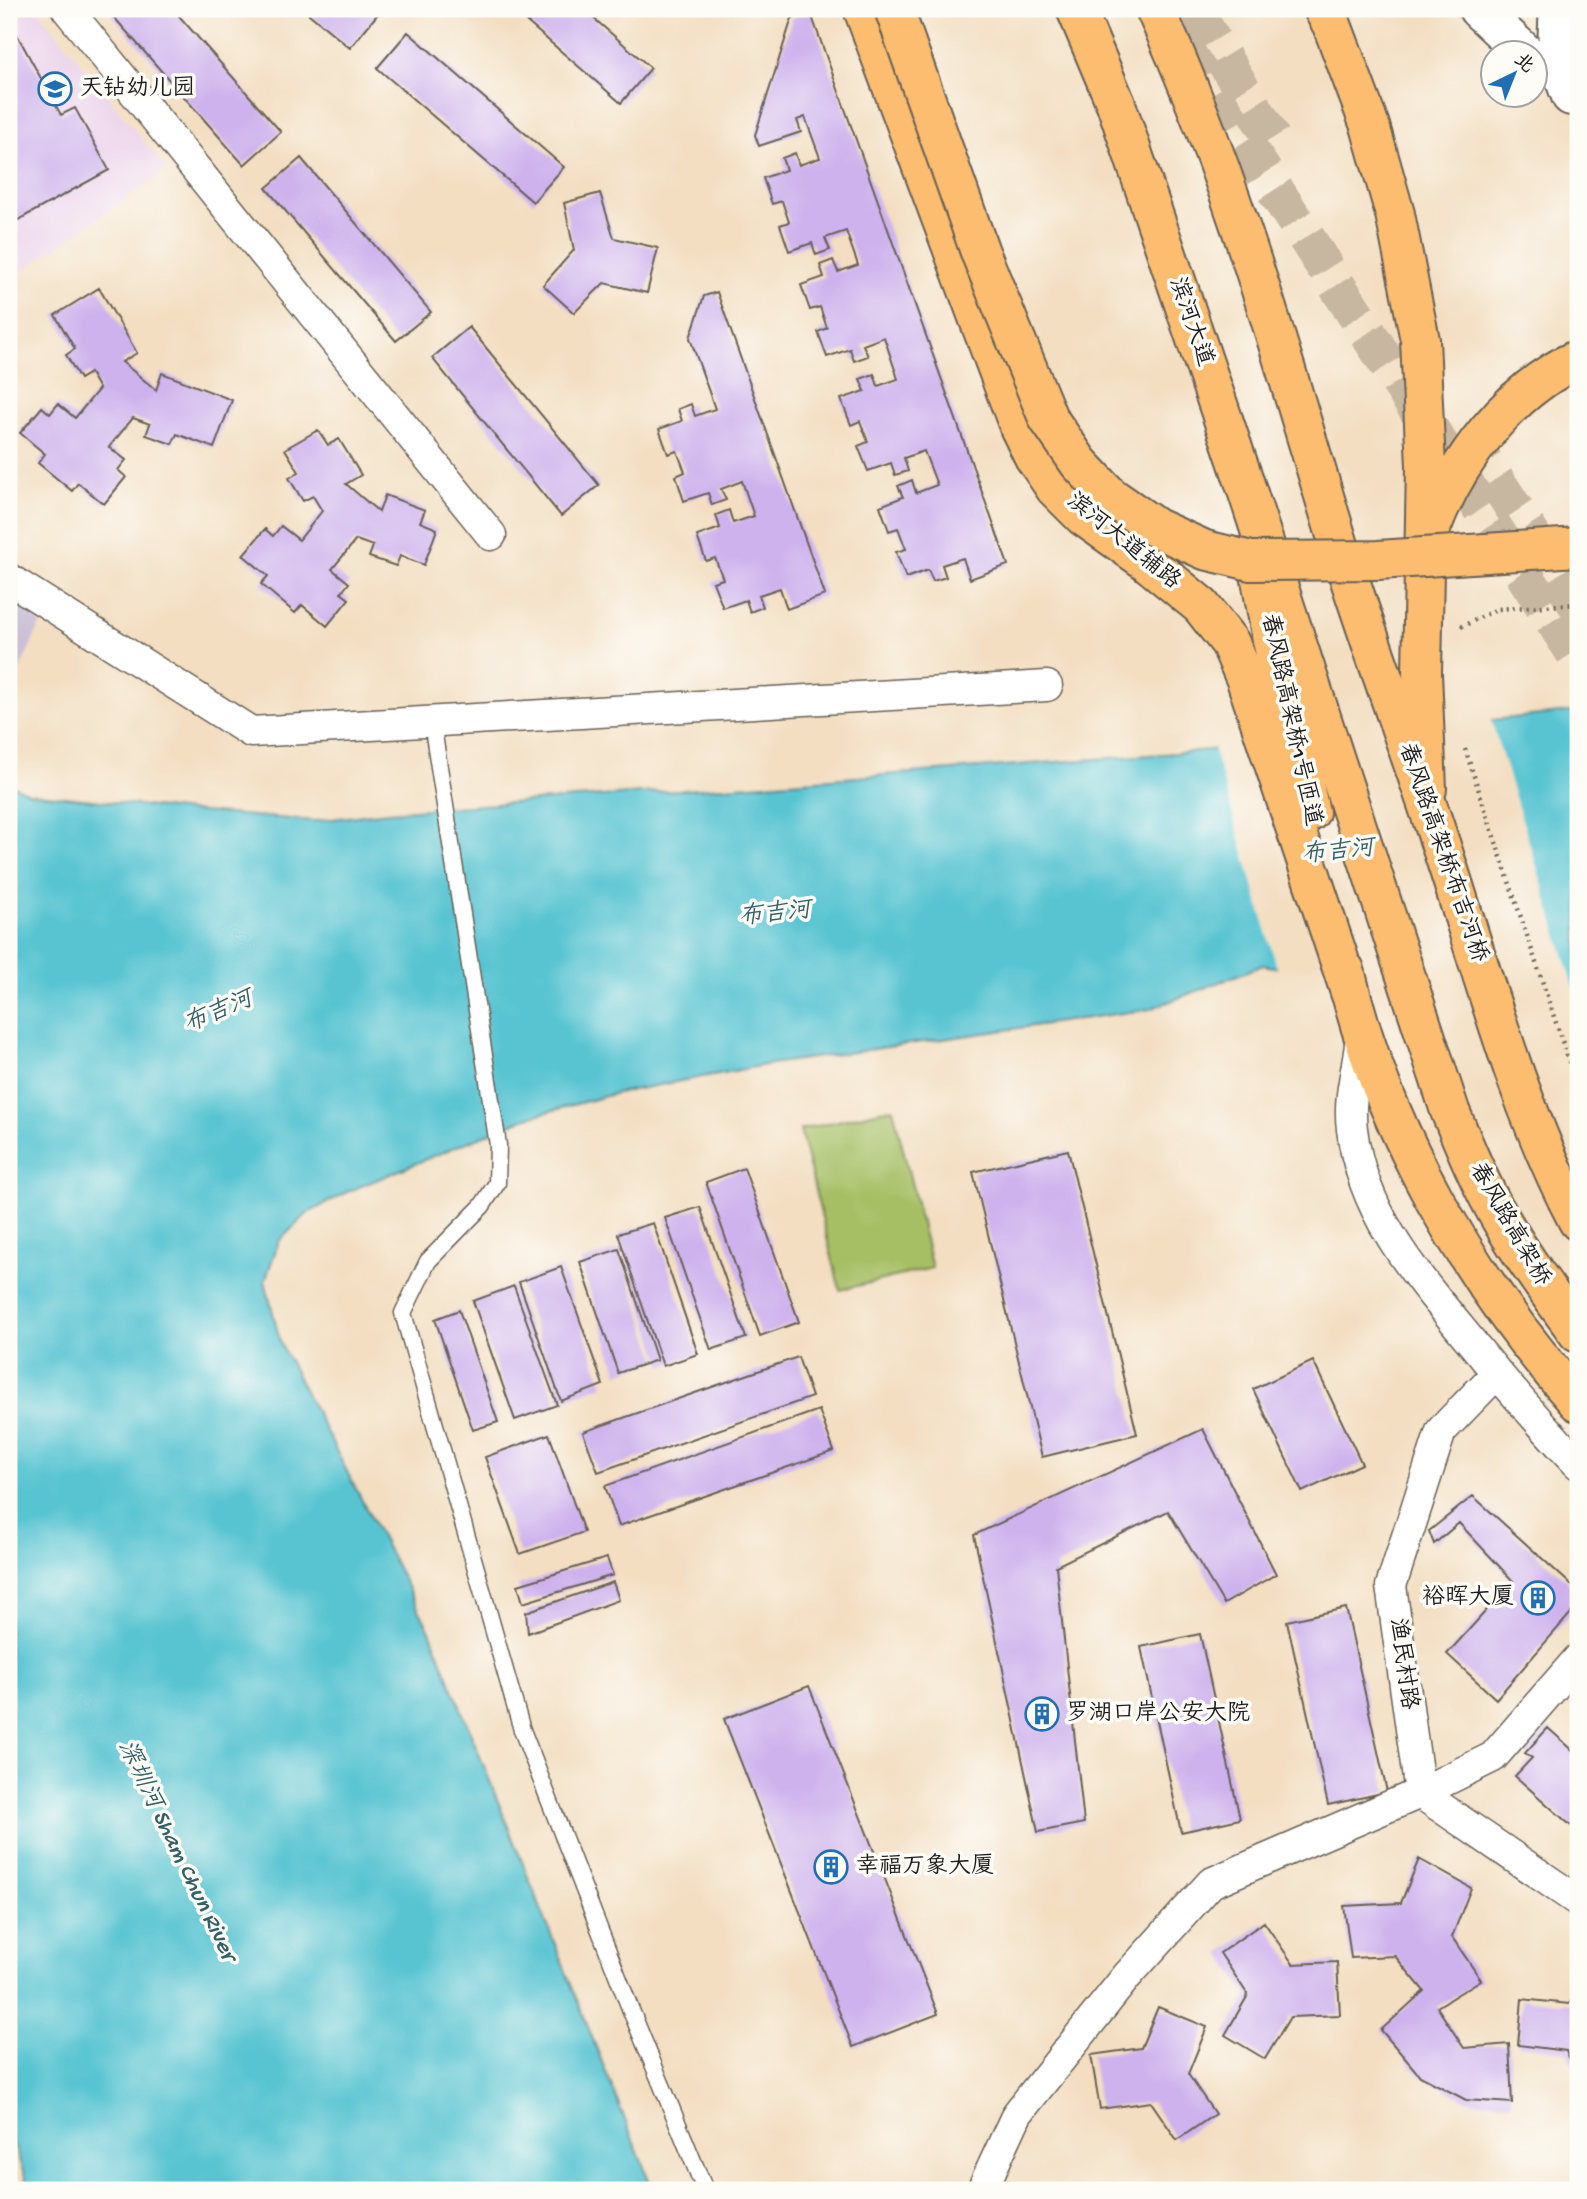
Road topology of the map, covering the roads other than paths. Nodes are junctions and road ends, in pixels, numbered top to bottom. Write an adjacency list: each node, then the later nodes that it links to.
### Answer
1 (67, 9): 13 (street)
2 (863, 9): 21 (main road, 滨河大道辅路)
3 (894, 9): 14 (main road, bridge)
4 (1076, 9): 17 (main road, 滨河大道)
5 (1155, 9): 20 (main road, 春风路高架桥布吉河桥)
6 (1323, 9): 16 (main road)
7 (1478, 9): 9 (street)
8 (1559, 9): 11 (street)
9 (1509, 38)
10 (1548, 74): 11 (street)
11 (1575, 100)
12 (1578, 359): 16 (main road)
13 (491, 535)
14 (1578, 547)
15 (9, 579): 19 (street)
16 (1439, 630): 20 (main road)
17 (1283, 640): 21 (main road, 春风路高架桥1号匝道); 23 (main road, 春风路高架桥)
18 (1046, 686): 19 (street)
19 (432, 722): 30 (lane)
20 (1428, 804): 22 (main road, 春风路高架桥布吉河桥)
21 (1356, 1011): 24 (street); 25 (main road, 春风路高架桥1号匝道)
22 (1578, 1221)
23 (1578, 1333)
24 (1497, 1373): 26 (street); 28 (street, 渔民村路)
25 (1578, 1402)
26 (1578, 1464)
27 (1578, 1659): 28 (street)
28 (1420, 1793): 29 (street); 31 (street)
29 (1578, 1901)
30 (705, 2190)
31 (982, 2190)

